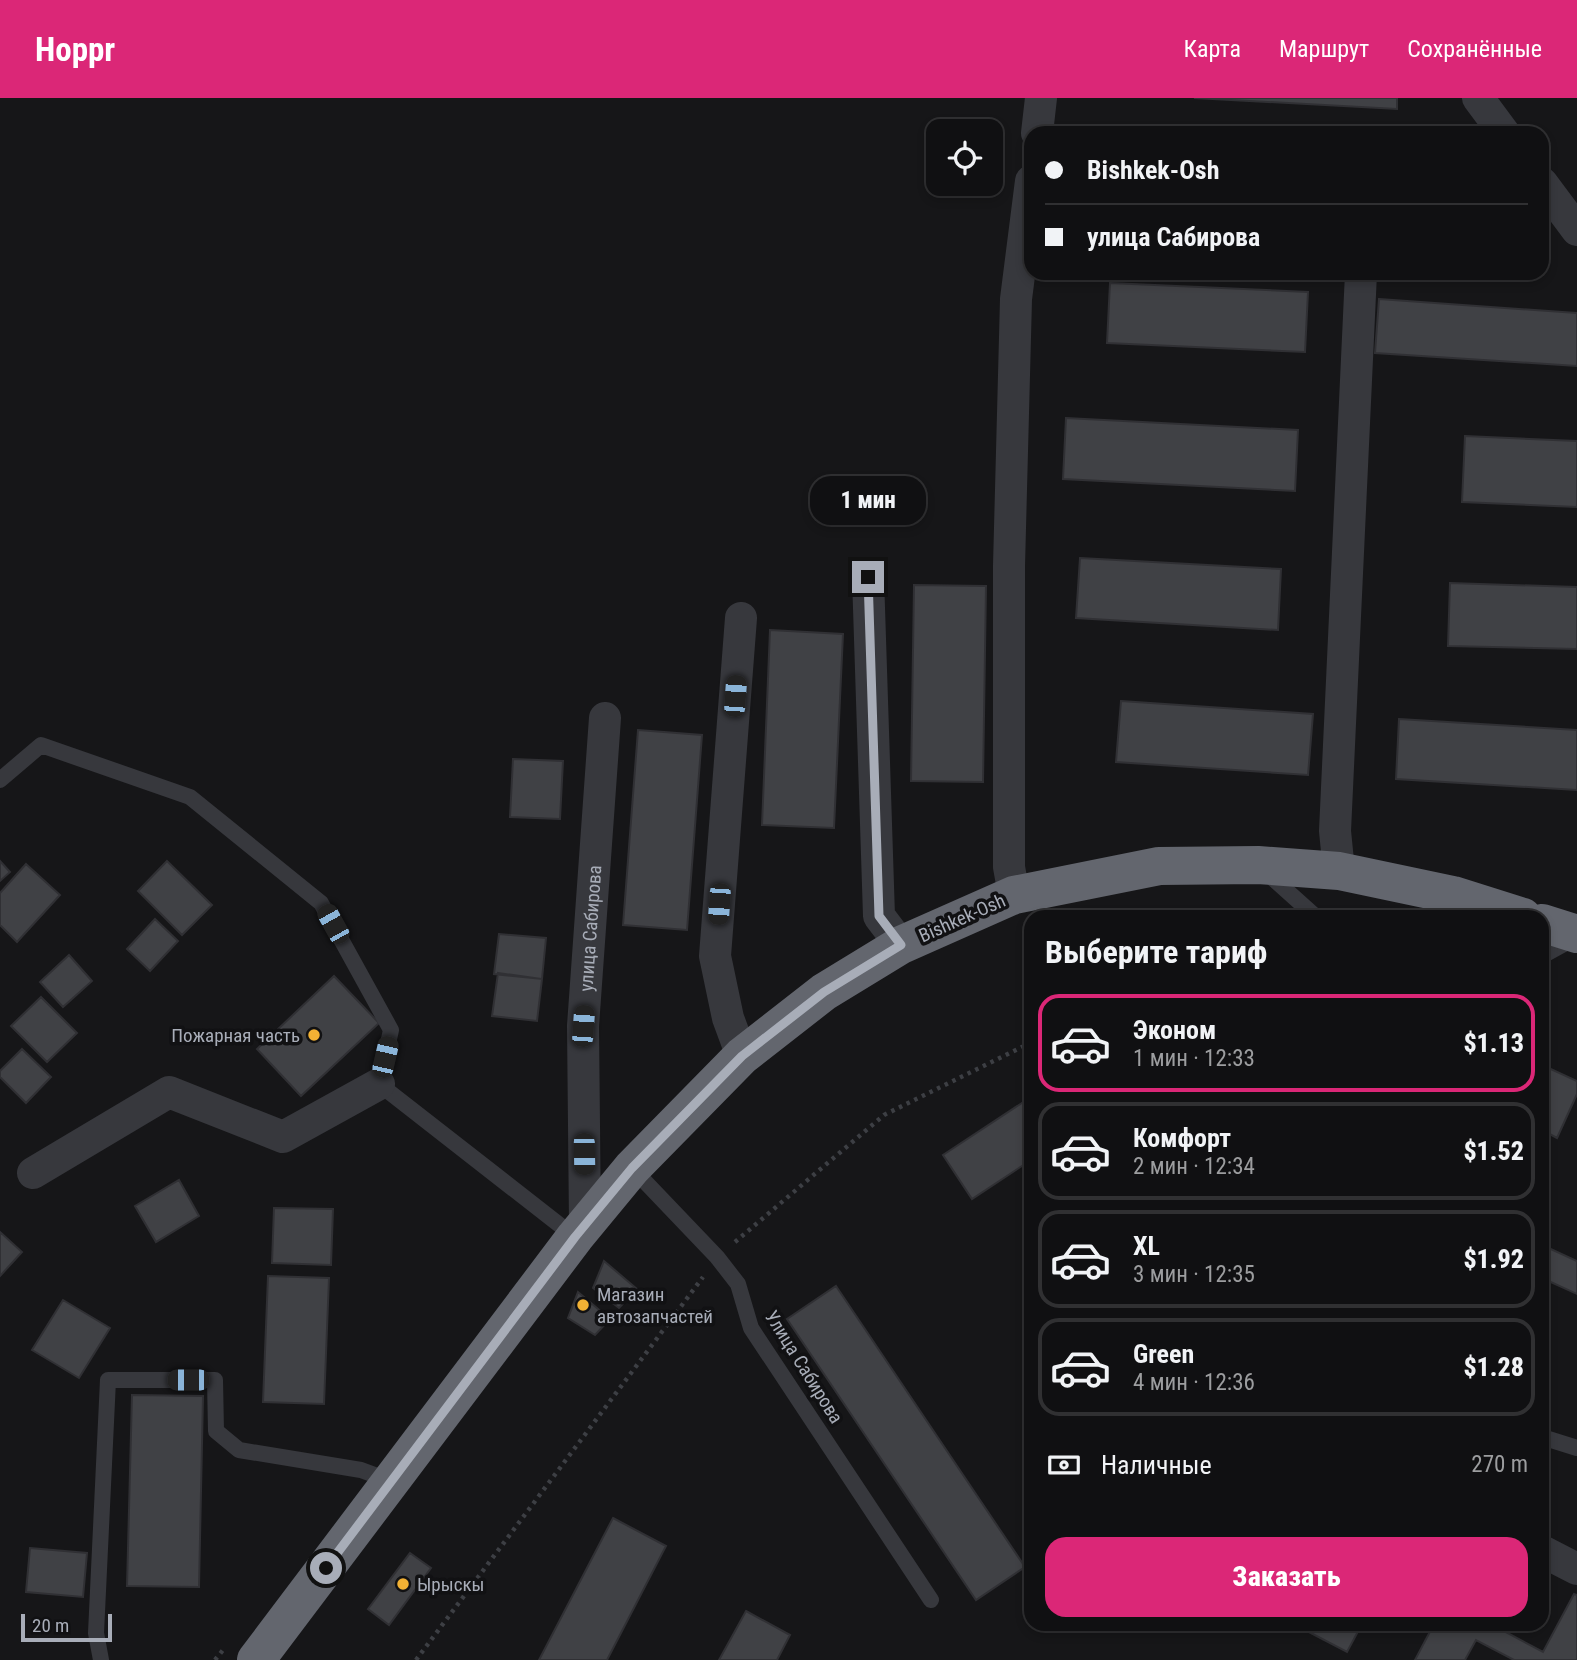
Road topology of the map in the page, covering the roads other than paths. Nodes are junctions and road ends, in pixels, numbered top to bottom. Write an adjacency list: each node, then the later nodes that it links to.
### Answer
1 (1041, 98): 3 (street)
2 (1478, 98): 4 (street)
3 (1038, 126)
4 (1499, 126)
5 (1549, 192): 6 (street)
6 (1577, 230)
7 (1024, 236): 15 (street)
8 (1361, 280): 14 (street)
9 (868, 577): 20 (street)
10 (741, 618): 22 (street)
11 (605, 718): 26 (street, улица Сабирова)
12 (0, 780): 23 (lane)
13 (1258, 864): 14 (highway, Bishkek-Osh); 15 (highway, Bishkek-Osh); 16 (lane)
14 (1339, 871): 17 (highway, Bishkek-Osh)
15 (1014, 895): 20 (highway, Bishkek-Osh)
16 (1308, 910)
17 (1501, 910)
18 (1549, 925): 19 (highway)
19 (1577, 935): 21 (lane)
20 (901, 945): 22 (highway, Bishkek-Osh)
21 (1549, 952)
22 (742, 1056): 24 (highway, Bishkek-Osh)
23 (379, 1084): 25 (street); 26 (lane)
24 (632, 1168): 26 (highway, Bishkek-Osh); 32 (lane, Улица Сабирова)
25 (33, 1174)
26 (580, 1230): 29 (highway, Bishkek-Osh)
27 (1549, 1439): 28 (lane)
28 (1577, 1448)
29 (391, 1481): 33 (highway, Bishkek-Osh); 34 (lane)
30 (1549, 1555): 31 (street)
31 (1577, 1569)
32 (931, 1600)
33 (242, 1652)
34 (102, 1660)

